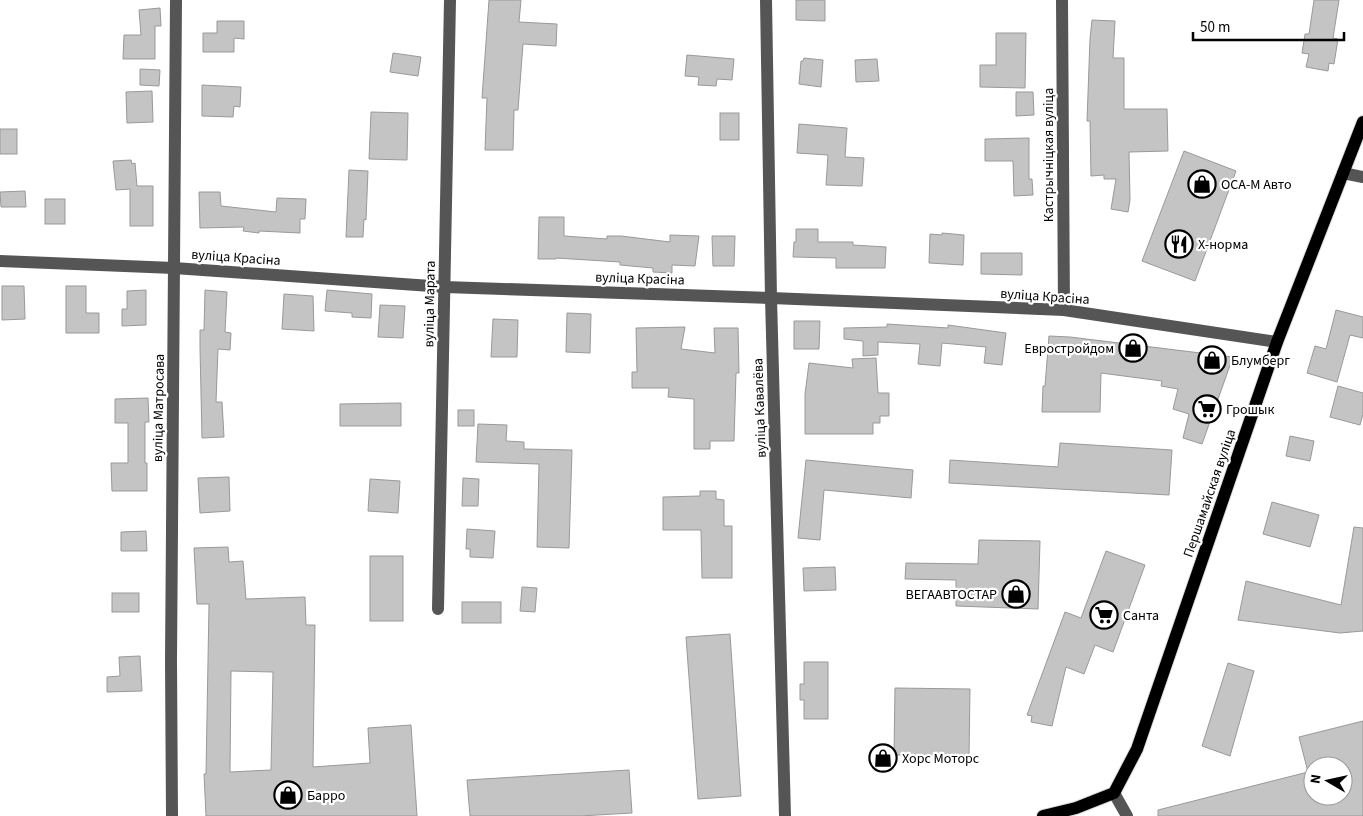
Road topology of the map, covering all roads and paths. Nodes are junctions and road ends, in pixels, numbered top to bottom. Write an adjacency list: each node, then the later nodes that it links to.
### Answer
1 (176, 0): 9 (street, вуліца Матросава)
2 (450, 0): 10 (street, вуліца Марата)
3 (766, 0): 11 (street, вуліца Кавалёва)
4 (1062, 0): 12 (street, Кастрычніцкая вуліца)
5 (1363, 122): 6 (main road, Першамайская вуліца)
6 (1343, 173): 7 (street); 13 (main road, Першамайская вуліца)
7 (1363, 177)
8 (0, 261): 9 (street, вуліца Красіна)
9 (174, 268): 10 (street, вуліца Красіна); 16 (street, вуліца Матросава)
10 (445, 287): 11 (street, вуліца Красіна); 14 (street, вуліца Марата)
11 (771, 298): 12 (street, вуліца Красіна); 17 (street, вуліца Кавалёва)
12 (1064, 310): 13 (street, вуліца Красіна)
13 (1277, 342): 15 (main road, Першамайская вуліца)
14 (438, 609)
15 (1114, 794): 18 (main road); 19 (street)
16 (172, 816)
17 (785, 816)
18 (1043, 816)
19 (1127, 816)

